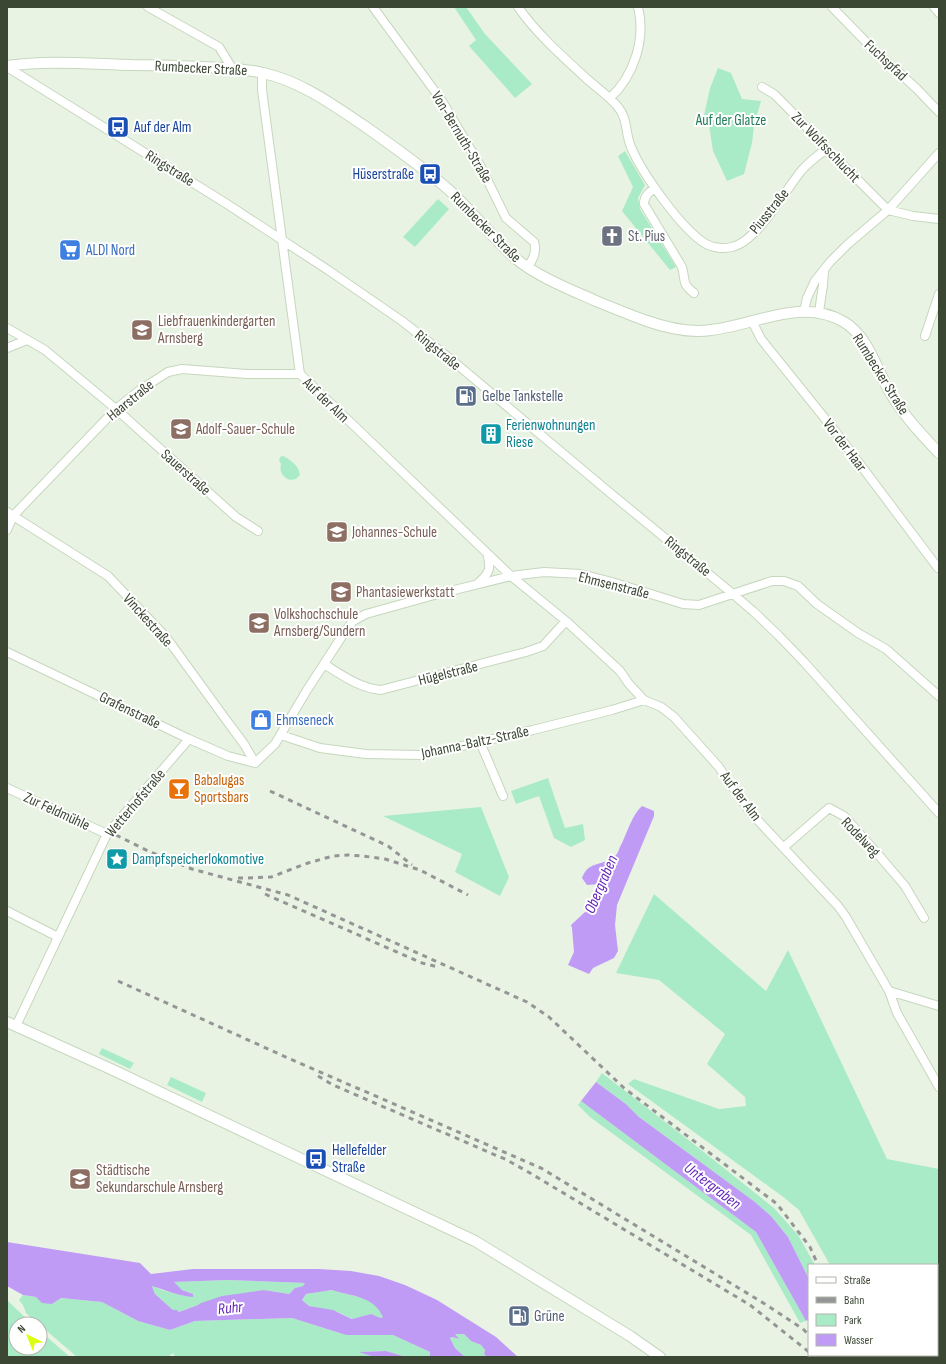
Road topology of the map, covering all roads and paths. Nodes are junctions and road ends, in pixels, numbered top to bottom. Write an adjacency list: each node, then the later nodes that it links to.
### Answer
1 (148, 7): 9 (street)
2 (373, 7): 20 (street, Von-Bernuth-Straße)
3 (518, 7): 12 (street, Piusstraße)
4 (638, 7): 12 (street)
5 (832, 7): 13 (street, Fuchspfad)
6 (934, 7): 7 (street)
7 (939, 13)
8 (7, 67): 9 (street, Rumbecker Straße); 19 (street, Ringstraße)
9 (232, 68): 10 (street, Rumbecker Straße)
10 (262, 72): 19 (street, Auf der Alm); 20 (street, Rumbecker Straße)
11 (762, 87): 14 (street, Zur Wolfsschlucht)
12 (610, 98): 16 (street, Piusstraße)
13 (939, 112)
14 (825, 150): 16 (street, Piusstraße); 17 (street, Zur Wolfsschlucht)
15 (939, 153): 17 (street)
16 (655, 188): 22 (street)
17 (888, 210): 18 (street); 21 (street)
18 (939, 219)
19 (282, 241): 31 (street, Auf der Alm); 41 (street, Ringstraße)
20 (528, 268): 26 (street, Rumbecker Straße)
21 (824, 271): 24 (street); 25 (street)
22 (694, 293)
23 (939, 294): 28 (street)
24 (804, 311): 25 (street, Rumbecker Straße); 26 (street, Rumbecker Straße)
25 (819, 312): 33 (street, Rumbecker Straße)
26 (752, 322): 38 (street, Vor der Haar)
27 (7, 328): 29 (street, Sauerstraße)
28 (925, 336)
29 (27, 340): 30 (street); 32 (street, Sauerstraße)
30 (7, 348)
31 (300, 374): 32 (street, Haarstraße); 37 (street, Auf der Alm)
32 (116, 409): 34 (street, Haarstraße); 36 (street, Sauerstraße)
33 (939, 453)
34 (10, 514): 35 (street, Haarstraße); 50 (street, Vinckestraße)
35 (7, 530)
36 (258, 531)
37 (486, 552): 39 (street, Auf der Alm); 40 (street)
38 (938, 568)
39 (511, 576): 40 (street, Ehmsenstraße); 41 (street, Ehmsenstraße); 42 (street, Auf der Alm)
40 (476, 585): 44 (street, Ehmsenstraße)
41 (734, 594): 45 (street, Ehmsenstraße); 53 (street, Ringstraße)
42 (566, 621): 44 (street, Hügelstraße); 46 (street, Auf der Alm)
43 (7, 652): 48 (street, Grafenstraße)
44 (324, 664): 47 (street, Ehmsenstraße)
45 (939, 696)
46 (644, 700): 49 (street, Johanna-Baltz-Straße); 55 (street, Auf der Alm)
47 (281, 735): 49 (street, Johanna-Baltz-Straße); 50 (street, Ehmsenstraße)
48 (189, 739): 50 (street, Grafenstraße); 54 (street, Wetterhofstraße)
49 (480, 742): 52 (street)
50 (255, 764)
51 (7, 788): 54 (street, Zur Feldmühle)
52 (503, 796)
53 (939, 813)
54 (107, 834): 58 (street, Wetterhofstraße)
55 (784, 847): 57 (street, Rodelweg); 59 (street, Auf der Alm)
56 (7, 911): 58 (street)
57 (924, 918)
58 (58, 937): 61 (street, Wetterhofstraße)
59 (889, 991): 60 (street); 62 (street, Auf der Alm)
60 (939, 1006)
61 (11, 1024): 63 (street)
62 (939, 1086)
63 (660, 1357)

